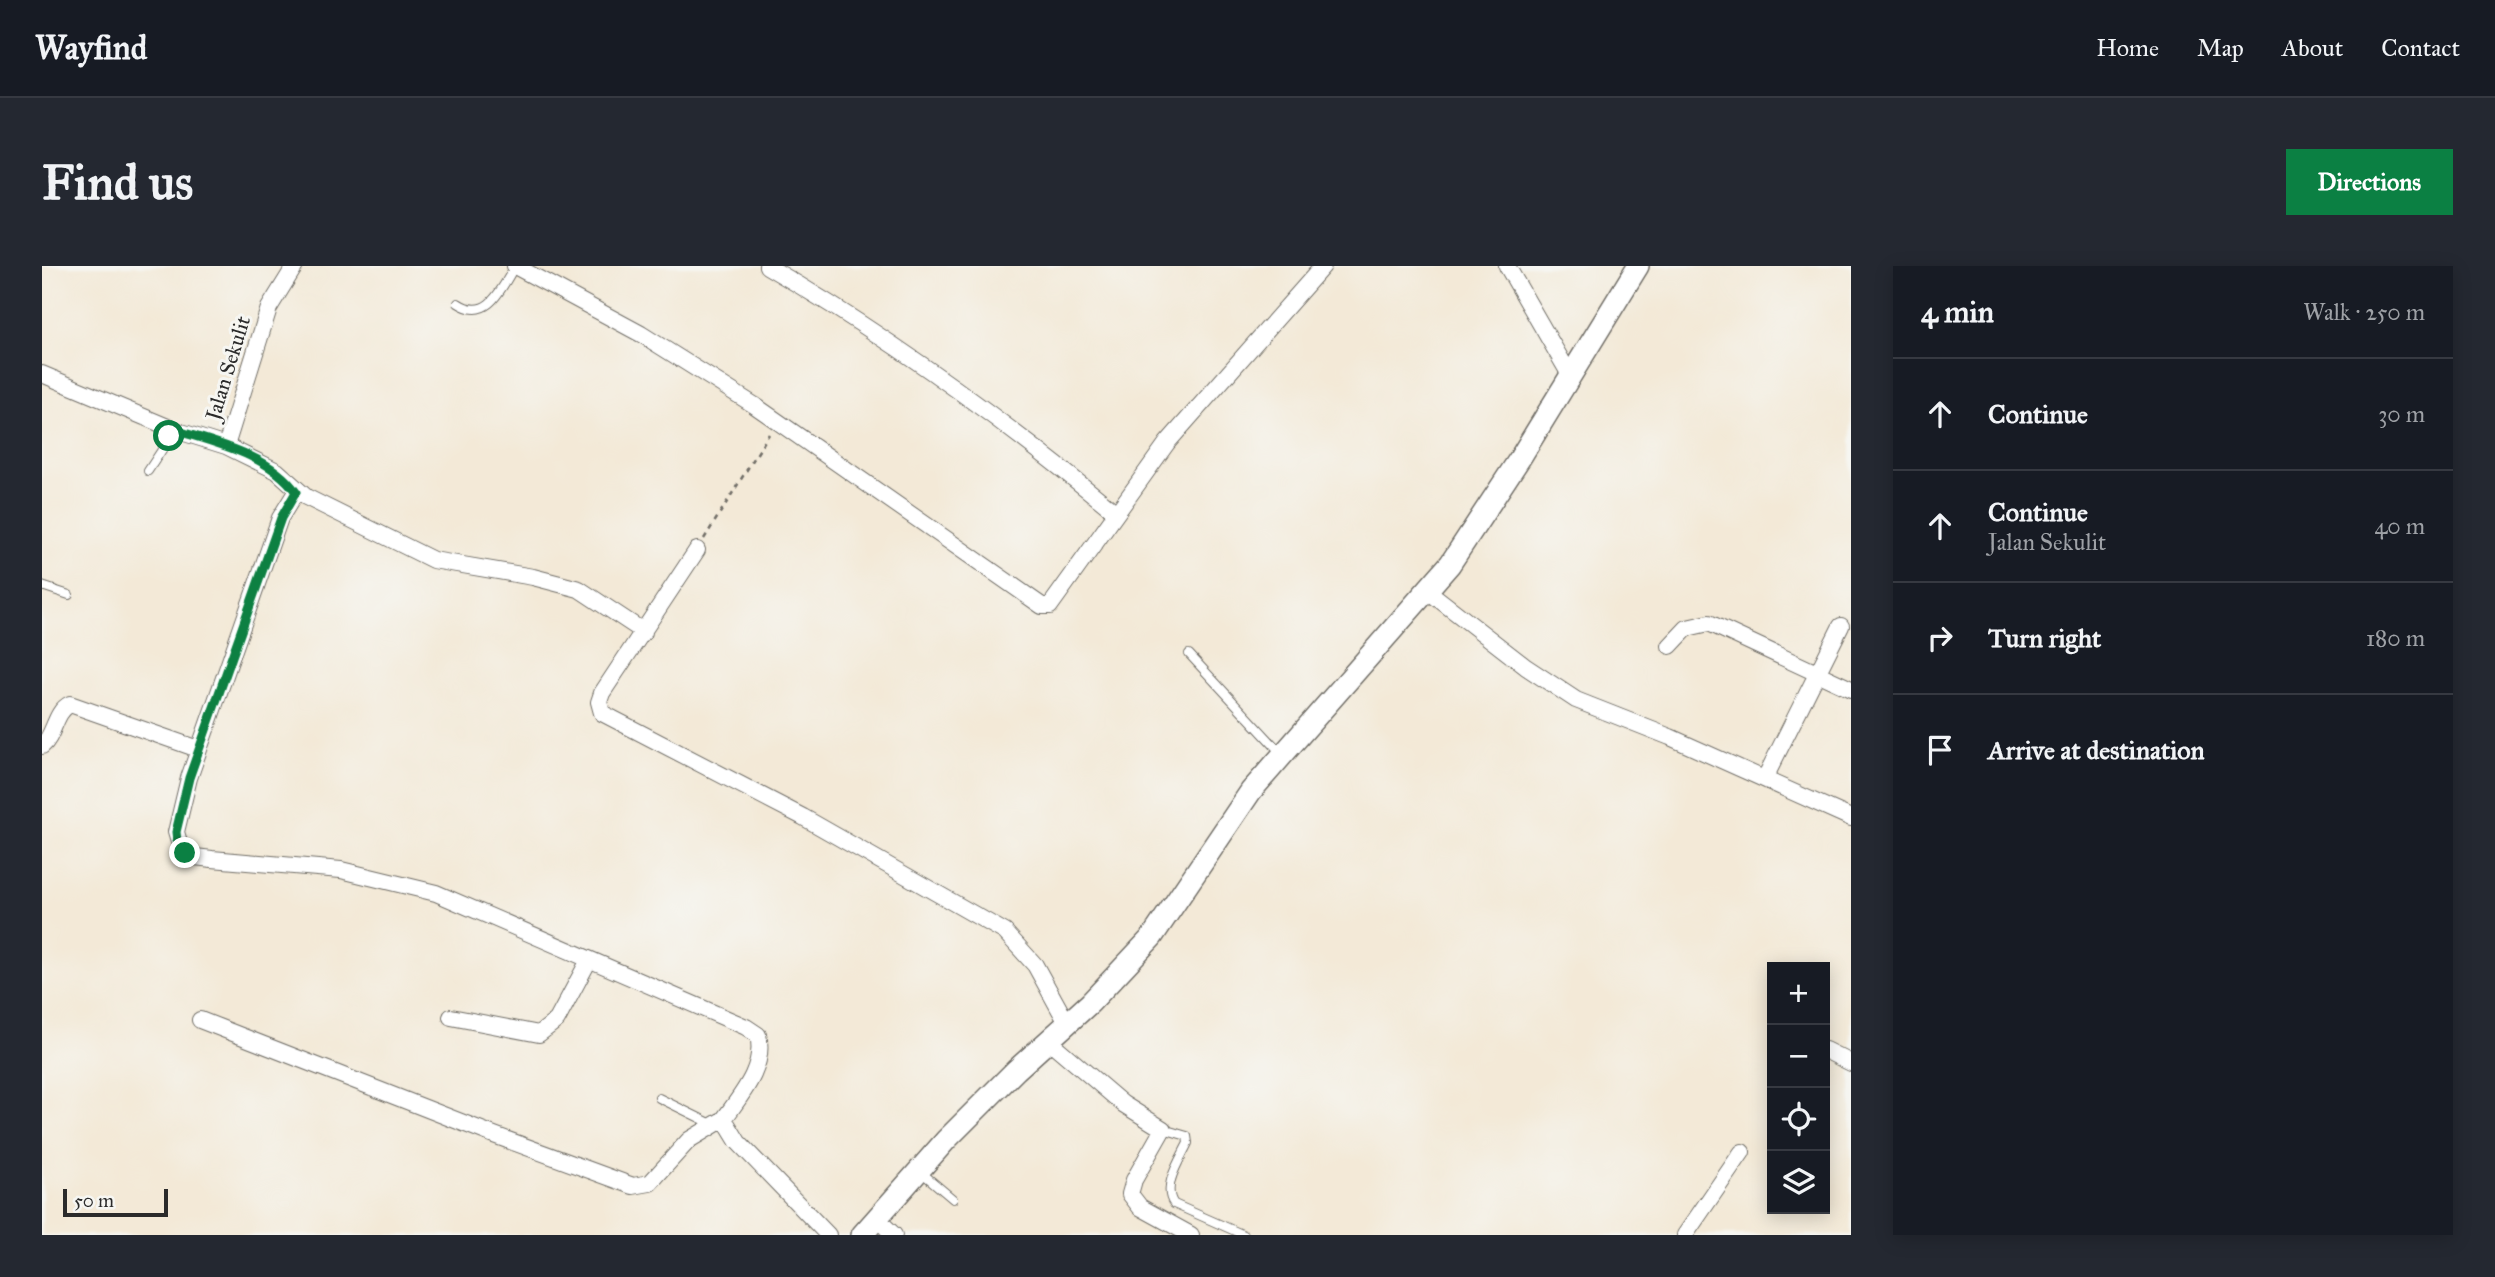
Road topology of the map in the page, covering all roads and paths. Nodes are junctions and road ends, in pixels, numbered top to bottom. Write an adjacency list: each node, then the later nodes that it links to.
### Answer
1 (295, 266): 12 (street, Jalan Sekulit)
2 (515, 266): 7 (lane); 10 (street)
3 (767, 266): 15 (street)
4 (1323, 266): 15 (street)
5 (1507, 266): 9 (street)
6 (1638, 266): 9 (street)
7 (458, 303)
8 (42, 374): 11 (street)
9 (1570, 375): 18 (street)
10 (777, 422): 15 (street); 16 (path)
11 (175, 430): 12 (street); 13 (lane)
12 (226, 446): 14 (street, Jalan Sekulit)
13 (148, 471)
14 (296, 492): 21 (street, Jalan Sekulit); 27 (street)
15 (1116, 513)
16 (697, 550): 21 (street)
17 (42, 586): 19 (lane)
18 (1428, 591): 28 (street); 29 (street)
19 (68, 595)
20 (1841, 626): 24 (street)
21 (643, 632): 34 (street)
22 (1670, 646): 24 (street)
23 (1189, 654): 28 (lane)
24 (1817, 673): 25 (street); 29 (street)
25 (1851, 689)
26 (42, 746): 27 (street)
27 (198, 749): 31 (street)
28 (1282, 754): 34 (street)
29 (1765, 778): 30 (street)
30 (1851, 818)
31 (589, 960): 32 (street); 39 (street)
32 (451, 1017)
33 (200, 1020): 39 (street)
34 (1067, 1023): 35 (street)
35 (1048, 1040): 40 (street); 42 (street)
36 (1830, 1052): 37 (street)
37 (1851, 1063)
38 (659, 1098): 39 (lane)
39 (718, 1121): 46 (street)
40 (1163, 1129): 45 (street); 49 (lane)
41 (1742, 1152): 50 (street)
42 (918, 1170): 43 (lane); 44 (street)
43 (953, 1199)
44 (876, 1218): 47 (street); 48 (street)
45 (1183, 1233)
46 (828, 1235)
47 (862, 1235)
48 (894, 1235)
49 (1244, 1235)
50 (1685, 1235)

